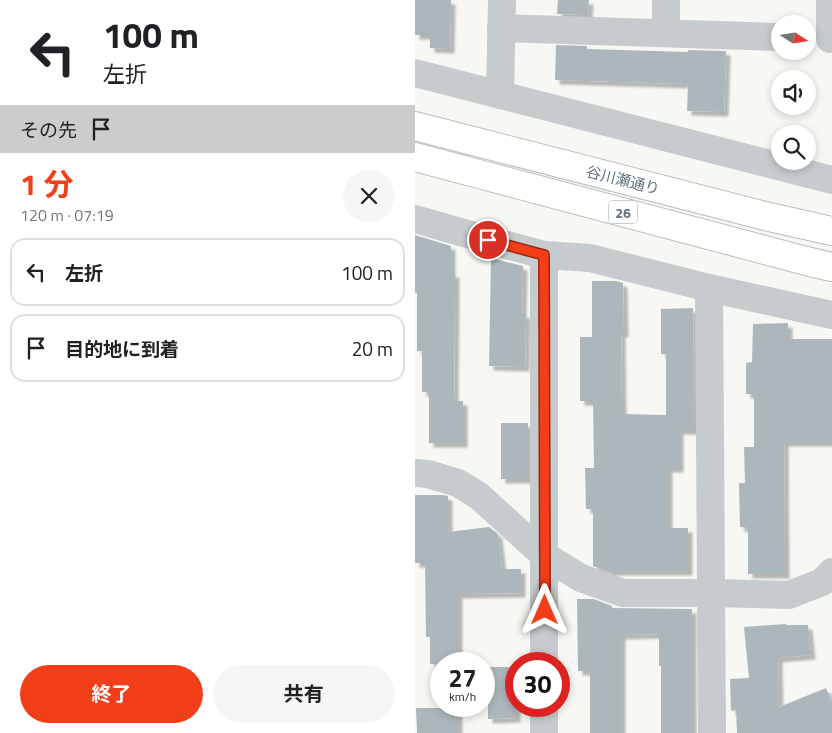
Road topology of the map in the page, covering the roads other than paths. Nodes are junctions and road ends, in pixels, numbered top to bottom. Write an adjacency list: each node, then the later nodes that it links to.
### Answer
1 (502, 0): 4 (street)
2 (666, 0): 5 (street)
3 (831, 0): 7 (street)
4 (501, 28): 5 (street); 9 (street)
5 (665, 33): 6 (street)
6 (771, 38)
7 (823, 39)
8 (415, 73): 9 (street)
9 (500, 95): 12 (street)
10 (415, 126): 14 (main road, 谷川瀬通り / 26)
11 (415, 157): 16 (main road, 26)
12 (832, 180)
13 (415, 219): 15 (street)
14 (832, 231)
15 (544, 255): 17 (street); 20 (street)
16 (832, 267)
17 (709, 288): 18 (street); 22 (street)
18 (832, 315)
19 (415, 473): 20 (street)
20 (545, 556): 22 (street); 23 (street)
21 (832, 572): 22 (street)
22 (712, 593): 26 (street)
23 (545, 652)
24 (544, 717): 25 (street)
25 (544, 733)
26 (712, 733)

